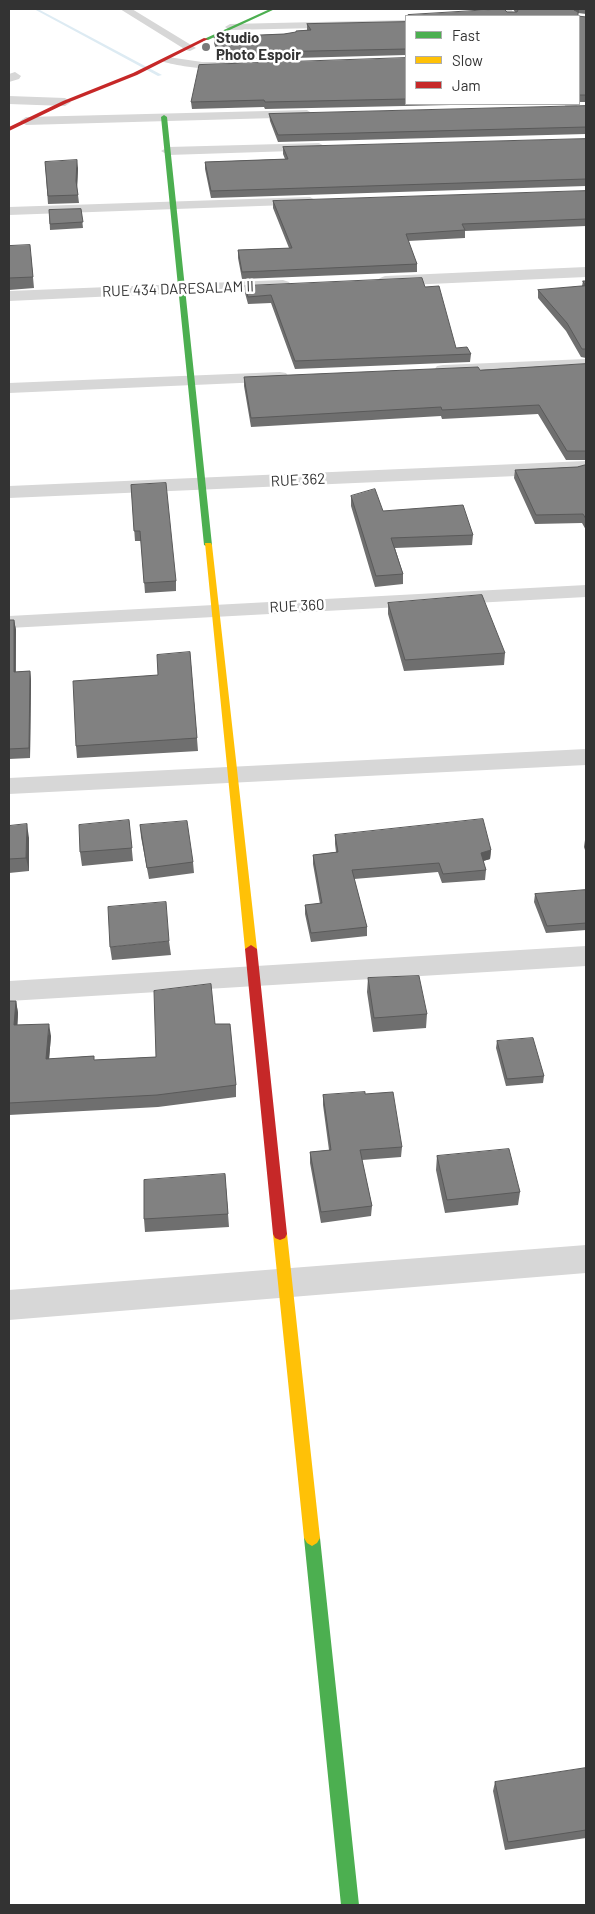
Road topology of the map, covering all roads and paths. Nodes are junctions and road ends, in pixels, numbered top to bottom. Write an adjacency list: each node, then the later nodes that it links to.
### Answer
1 (125, 9): 5 (street)
2 (273, 9): 4 (street)
3 (405, 23): 4 (street)
4 (230, 27): 5 (street)
5 (190, 48): 6 (street)
6 (168, 60): 7 (street); 9 (street)
7 (251, 65)
8 (9, 100): 9 (street)
9 (65, 102): 14 (street)
10 (568, 106): 11 (street); 15 (street)
11 (586, 107)
12 (324, 113): 13 (street)
13 (164, 117): 14 (street); 18 (street)
14 (26, 121): 16 (street)
15 (586, 128)
16 (9, 129)
17 (337, 146): 18 (street)
18 (168, 151): 20 (street)
19 (321, 201): 20 (street)
20 (174, 206): 21 (street); 25 (street)
21 (9, 211)
22 (586, 272): 23 (street)
23 (369, 281)
24 (300, 284): 25 (street, RUE 434 DARESALAM II)
25 (182, 289): 26 (street, RUE 434 DARESALAM II); 30 (street)
26 (9, 296)
27 (586, 364): 28 (street)
28 (428, 370)
29 (300, 376): 30 (street)
30 (192, 380): 31 (street); 33 (street)
31 (9, 388)
32 (586, 467): 33 (street, RUE 362)
33 (203, 484): 34 (street, RUE 362); 36 (street)
34 (9, 492)
35 (586, 591): 36 (street, RUE 360)
36 (216, 610): 37 (street, RUE 360); 39 (street)
37 (9, 622)
38 (586, 758): 39 (street)
39 (233, 775): 40 (street); 42 (street)
40 (9, 786)
41 (586, 956): 42 (street)
42 (253, 976): 43 (street); 45 (street)
43 (9, 991)
44 (586, 1260): 45 (street)
45 (286, 1283): 46 (street); 47 (street)
46 (9, 1305)
47 (350, 1905)

